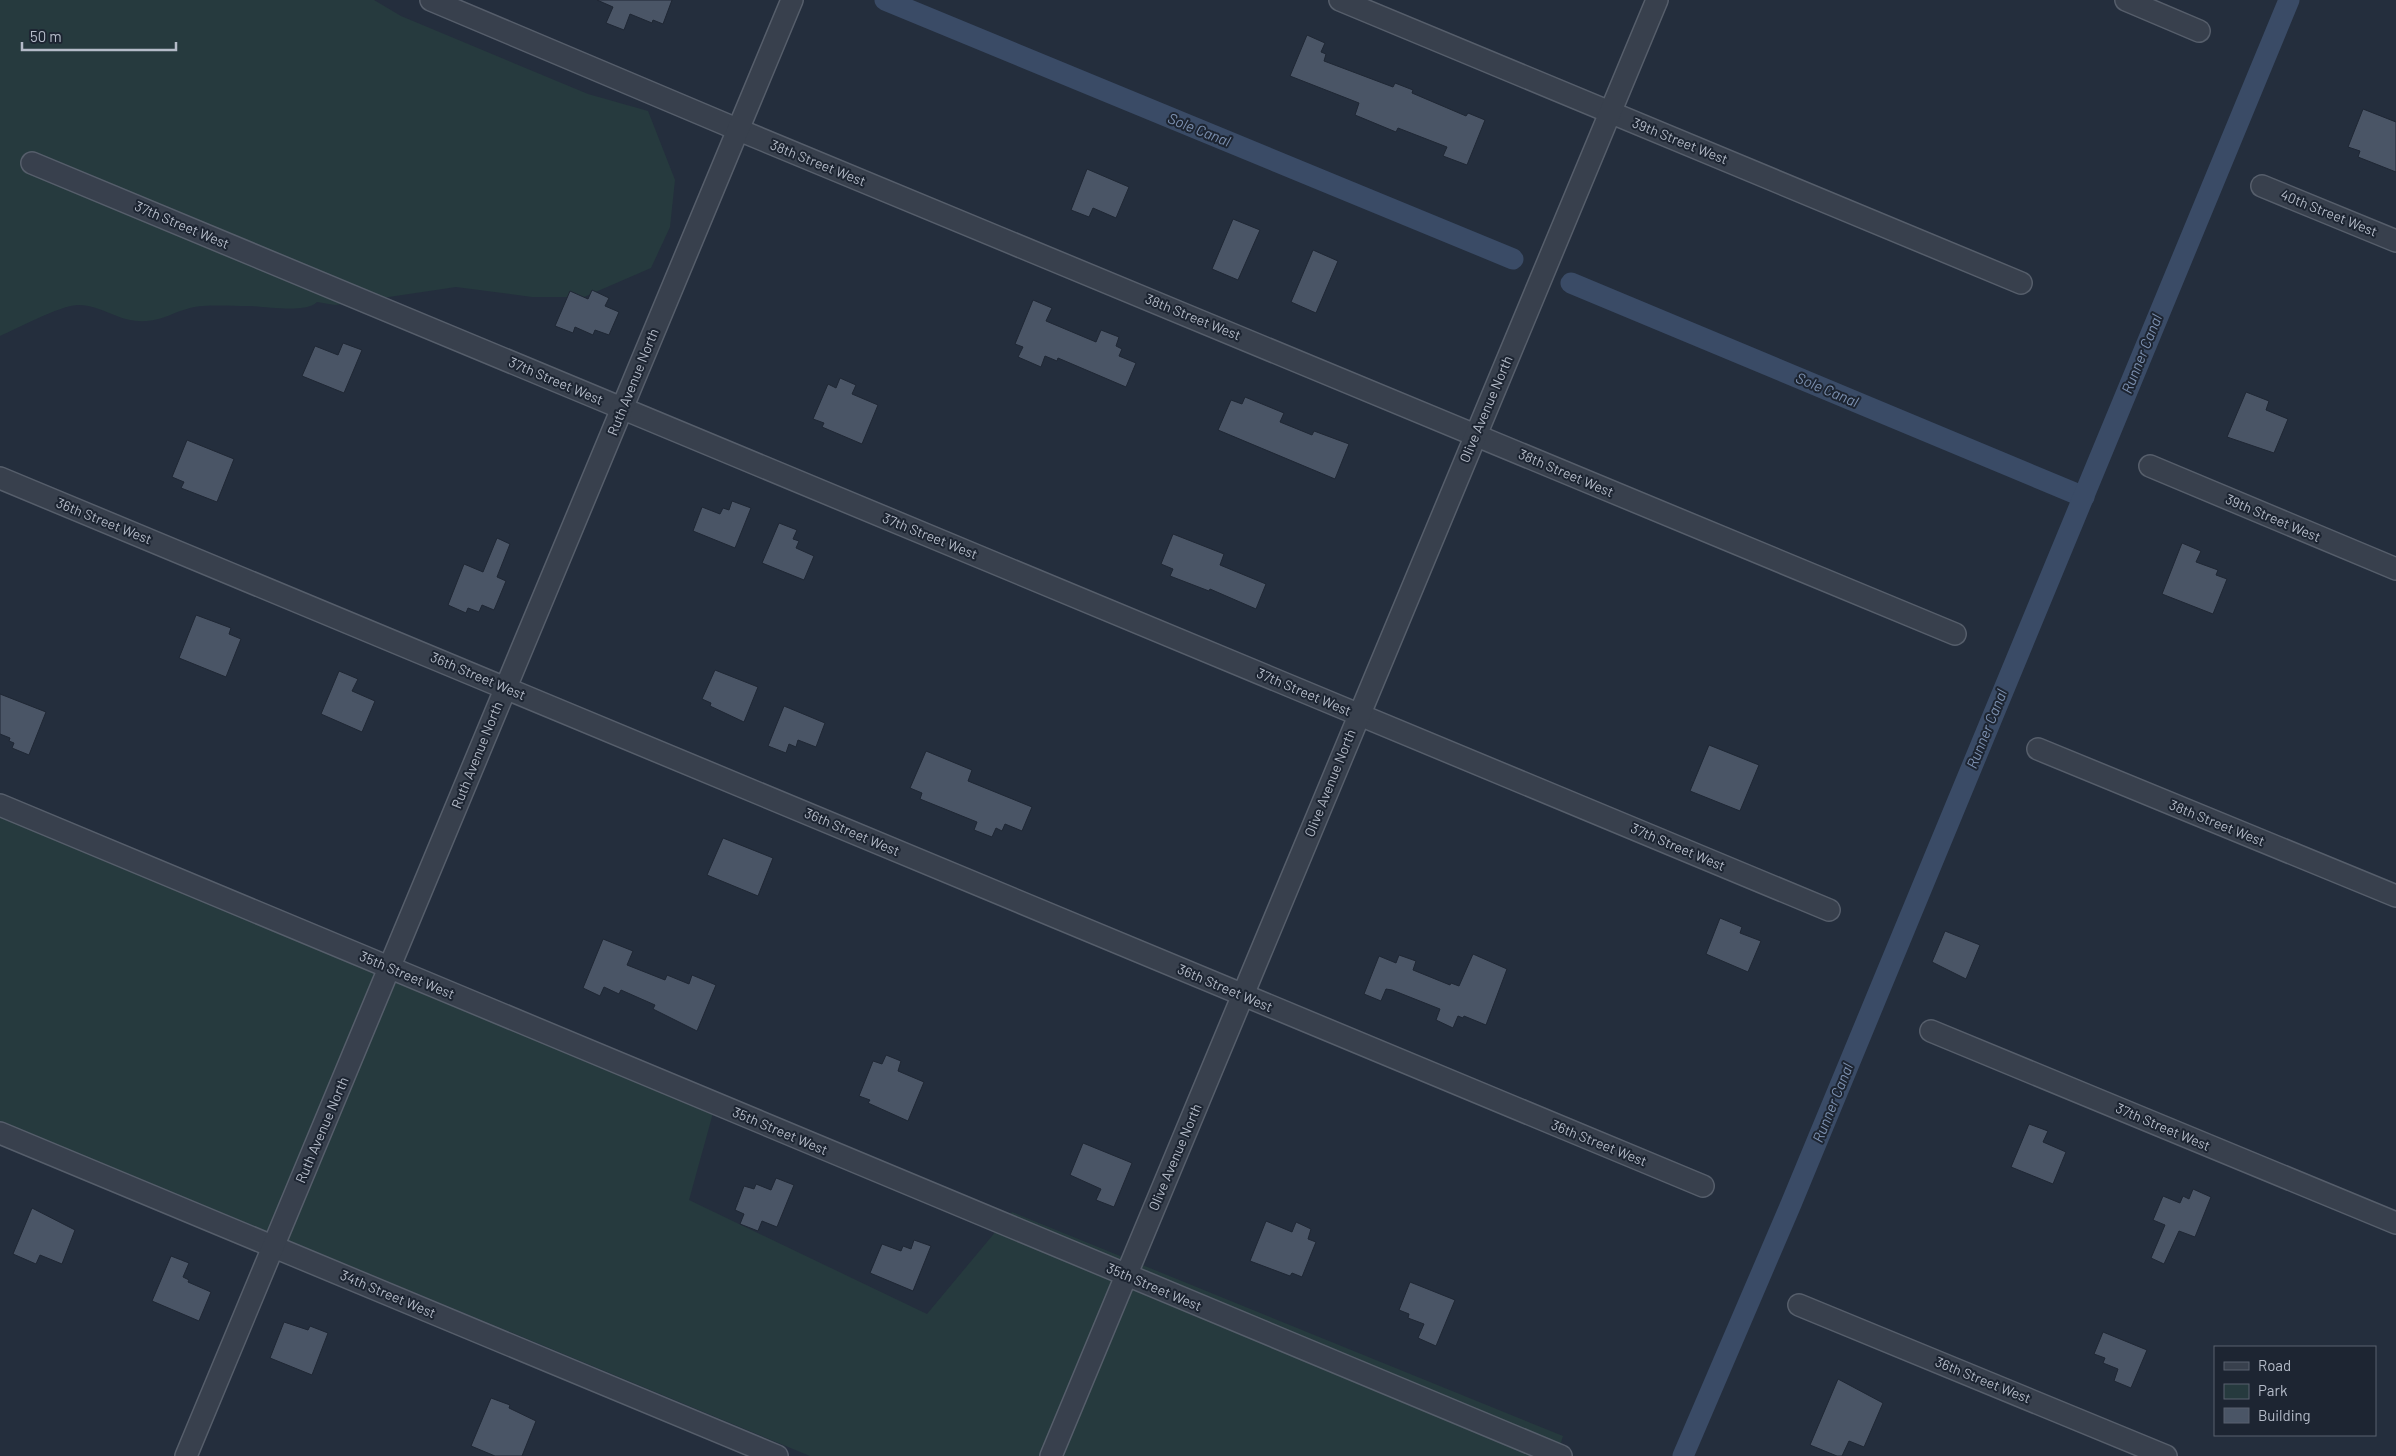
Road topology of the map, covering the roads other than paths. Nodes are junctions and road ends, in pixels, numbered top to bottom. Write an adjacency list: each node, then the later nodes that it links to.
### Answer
1 (431, 0): 8 (street, 38th Street West)
2 (792, 0): 8 (street, Ruth Avenue North)
3 (1340, 0): 7 (street, 39th Street West)
4 (1657, 0): 7 (street, Olive Avenue North)
5 (2126, 0): 6 (street)
6 (2199, 31)
7 (1609, 112): 12 (street, 39th Street West); 14 (street, Olive Avenue North)
8 (739, 130): 13 (street, Ruth Avenue North); 14 (street, 38th Street West)
9 (32, 162): 13 (street, 37th Street West)
10 (2262, 186): 11 (street, 40th Street West)
11 (2396, 241)
12 (2021, 283)
13 (622, 409): 19 (street, Ruth Avenue North); 20 (street, 37th Street West)
14 (1476, 434): 18 (street, 38th Street West); 20 (street, Olive Avenue North)
15 (2150, 466): 17 (street, 39th Street West)
16 (0, 478): 19 (street, 36th Street West)
17 (2396, 569)
18 (1955, 634)
19 (505, 687): 25 (street, Ruth Avenue North); 26 (street, 36th Street West)
20 (1359, 714): 24 (street, 37th Street West); 26 (street, Olive Avenue North)
21 (2038, 749): 23 (street, 38th Street West)
22 (0, 806): 25 (street, 35th Street West)
23 (2396, 896)
24 (1829, 910)
25 (389, 967): 31 (street, Ruth Avenue North); 32 (street, 35th Street West)
26 (1243, 996): 29 (street, 36th Street West); 32 (street, Olive Avenue North)
27 (1931, 1031): 30 (street, 37th Street West)
28 (0, 1133): 31 (street, 34th Street West)
29 (1703, 1186)
30 (2396, 1224)
31 (273, 1246): 34 (street, Ruth Avenue North); 35 (street, 34th Street West)
32 (1126, 1275): 36 (street, Olive Avenue North); 37 (street, 35th Street West)
33 (1799, 1305): 38 (street, 36th Street West)
34 (186, 1456)
35 (777, 1456)
36 (1051, 1456)
37 (1561, 1456)
38 (2166, 1456)

